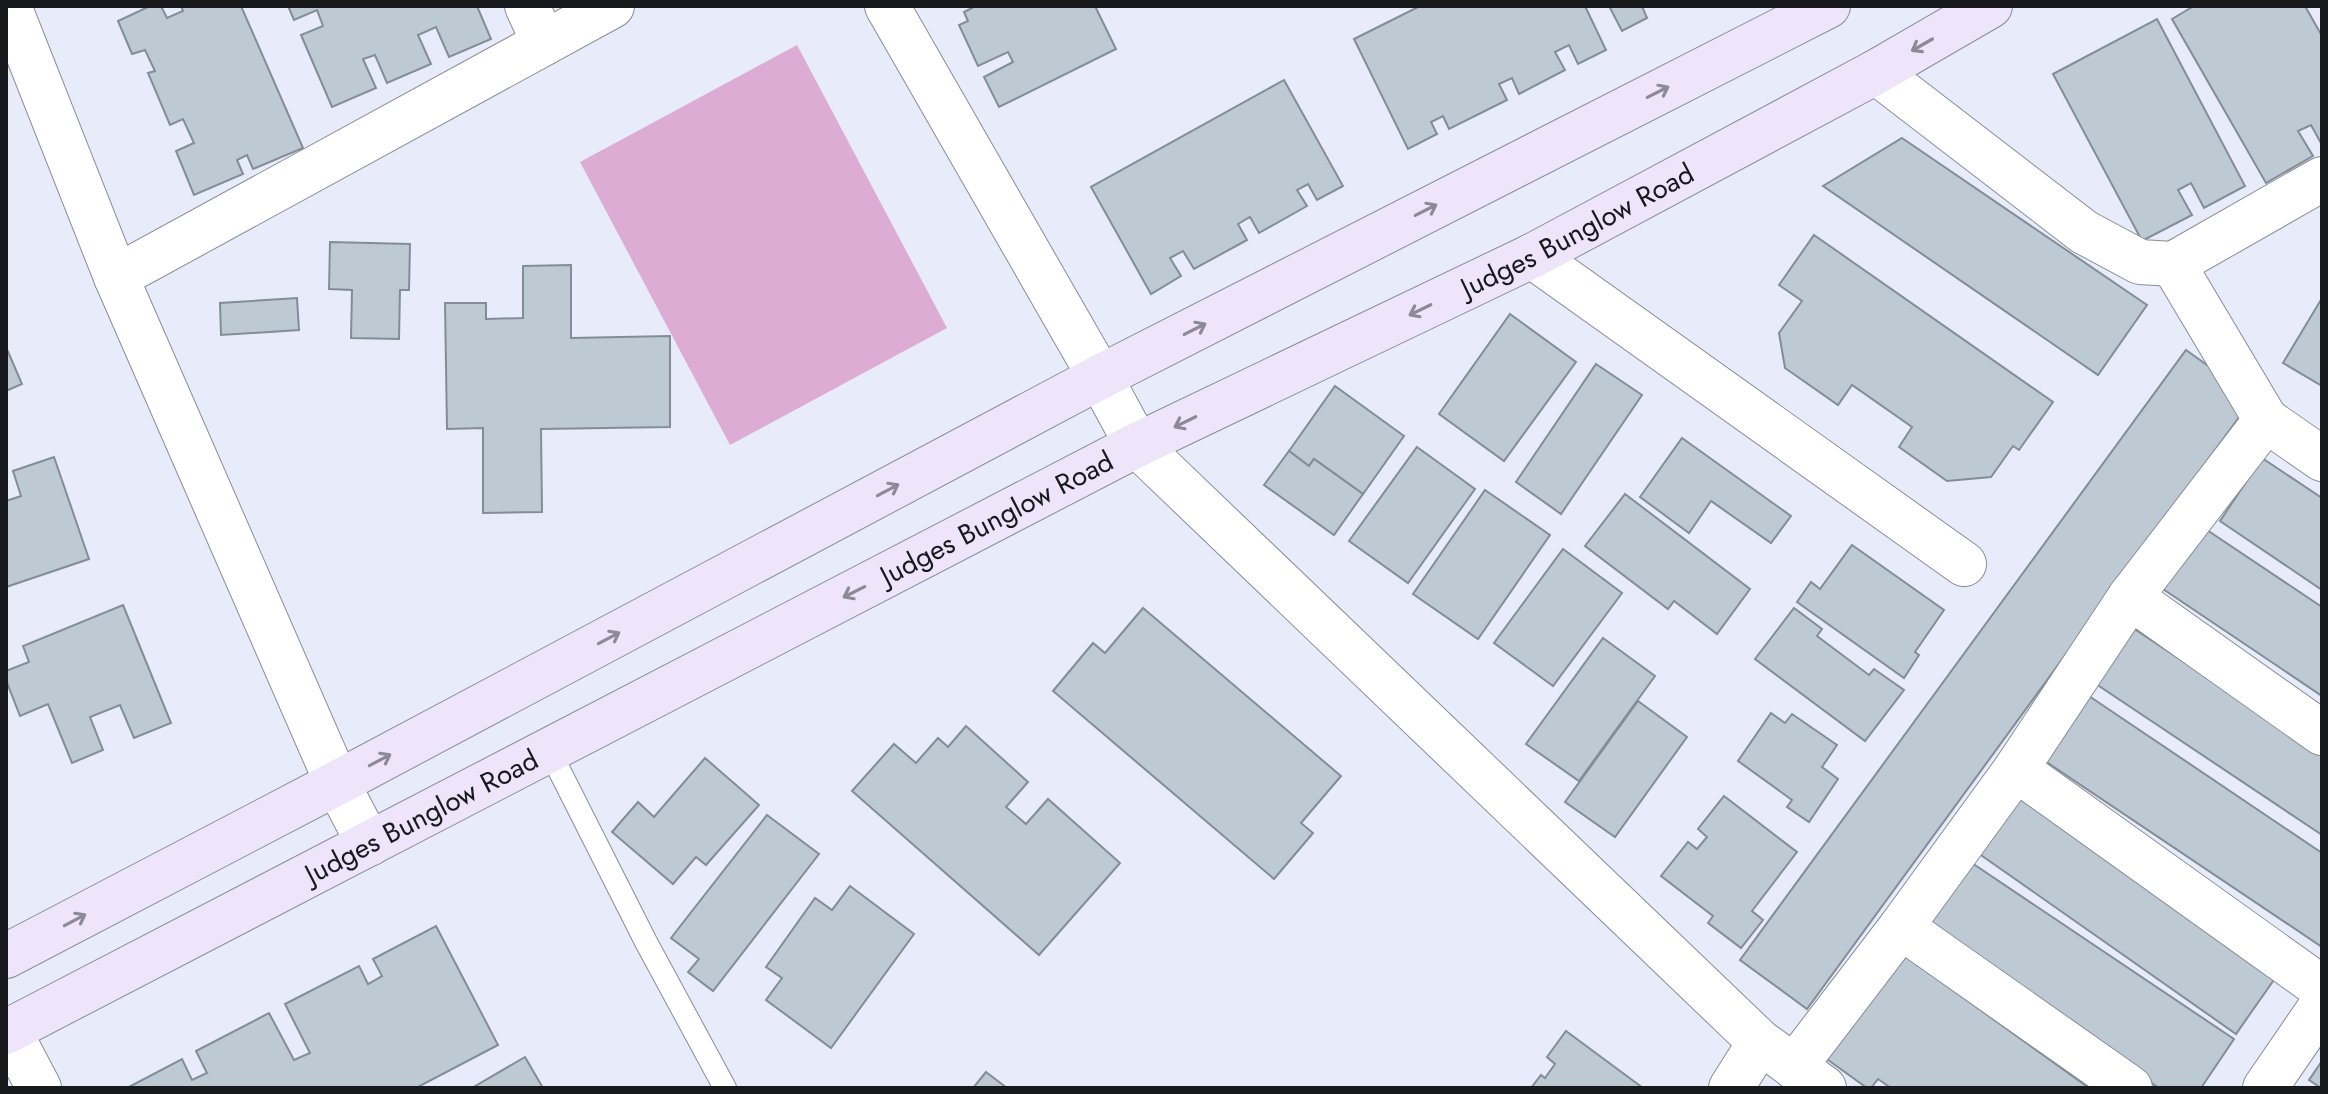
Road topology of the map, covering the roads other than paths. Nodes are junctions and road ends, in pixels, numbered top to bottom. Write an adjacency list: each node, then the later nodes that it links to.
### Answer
1 (9, 6): 11 (street)
2 (612, 6): 6 (street)
3 (887, 6): 12 (street)
4 (1828, 6): 12 (main road, one-way to 4)
5 (1990, 6): 7 (main road, Judges Bunglow Road, one-way to 7)
6 (535, 25): 11 (street)
7 (1876, 72): 9 (main road, Judges Bunglow Road); 10 (street)
8 (2322, 179): 10 (street)
9 (1532, 256): 14 (main road, Judges Bunglow Road, one-way to 14); 16 (street)
10 (2173, 264): 13 (street)
11 (116, 277): 21 (street)
12 (1100, 377): 14 (street); 21 (main road, one-way to 12)
13 (2266, 420): 15 (street); 17 (street)
14 (1137, 445): 19 (main road, Judges Bunglow Road, one-way to 19); 28 (street)
15 (2322, 459)
16 (1964, 564)
17 (2130, 597): 18 (street); 20 (street)
18 (2322, 733)
19 (549, 750): 22 (main road, Judges Bunglow Road); 31 (lane)
20 (2016, 769): 23 (street); 25 (street)
21 (337, 783): 22 (street); 24 (main road, one-way to 21)
22 (369, 844): 27 (main road, Judges Bunglow Road)
23 (1901, 927): 29 (street); 33 (street)
24 (6, 956)
25 (2322, 988)
26 (2322, 1005): 34 (street)
27 (7, 1031): 30 (street)
28 (1760, 1042): 29 (street); 32 (street)
29 (1809, 1078)
30 (39, 1088)
31 (725, 1088)
32 (1731, 1088)
33 (2130, 1088)
34 (2265, 1088)

